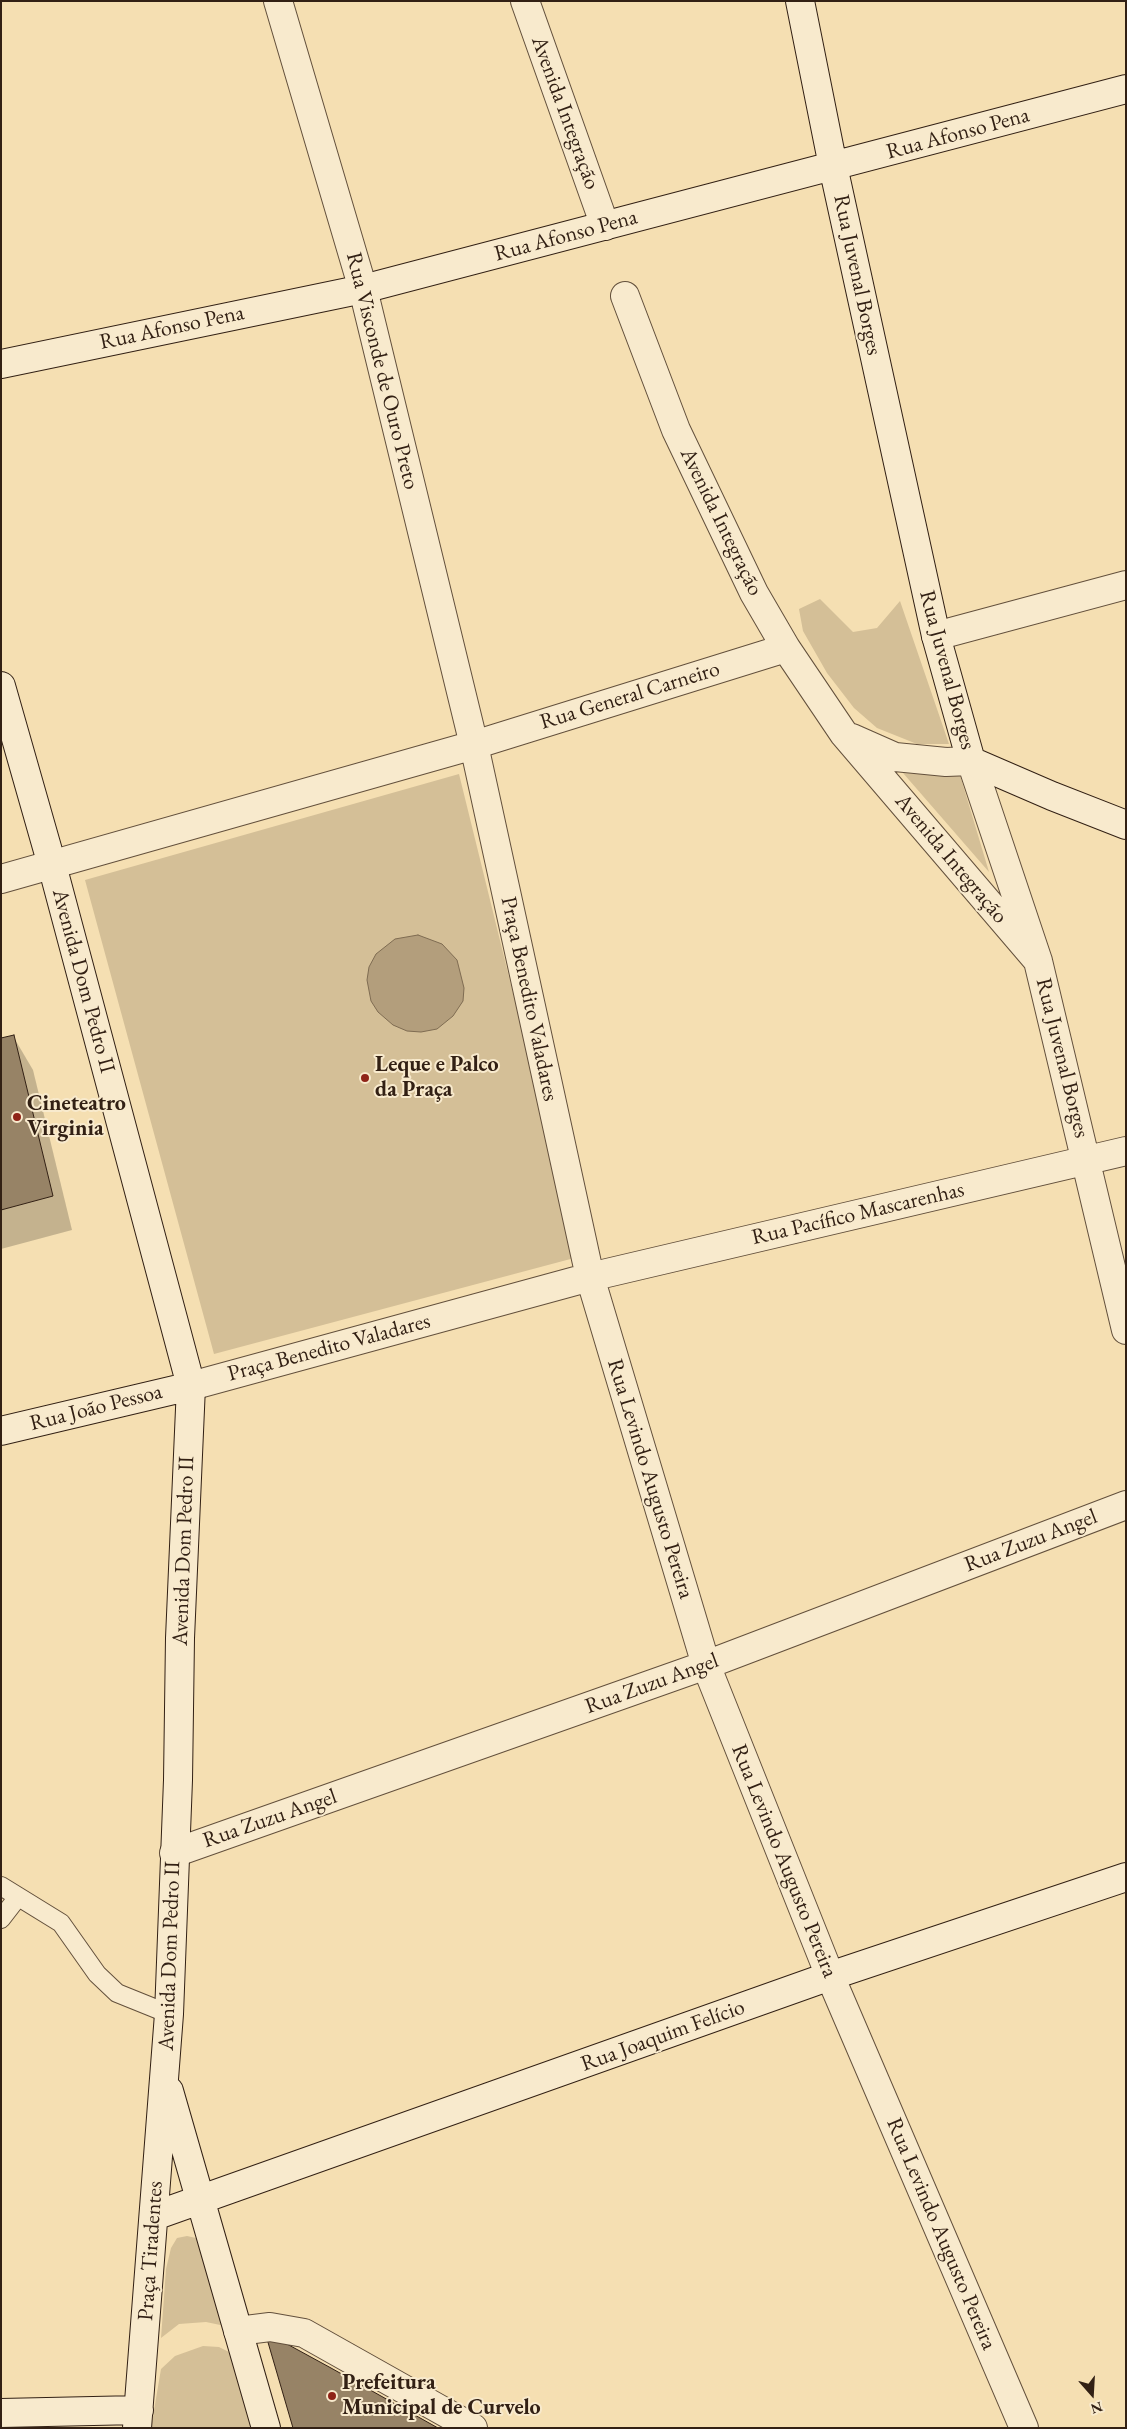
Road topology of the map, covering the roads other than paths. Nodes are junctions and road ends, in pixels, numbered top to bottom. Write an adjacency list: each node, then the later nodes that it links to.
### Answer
1 (278, 1): 7 (street, Rua Visconde de Ouro Preto)
2 (525, 1): 6 (street, Avenida Integração)
3 (800, 1): 5 (street, Rua Juvenal Borges)
4 (1126, 89): 5 (street, Rua Afonso Pena)
5 (834, 166): 6 (street, Rua Afonso Pena); 11 (street, Rua Juvenal Borges)
6 (605, 226): 7 (street, Rua Afonso Pena)
7 (362, 289): 9 (street, Rua Afonso Pena); 15 (street, Rua Visconde de Ouro Preto)
8 (624, 296): 12 (street, Avenida Integração)
9 (1, 364)
10 (1126, 585): 11 (street)
11 (936, 636): 16 (street, Rua Juvenal Borges)
12 (786, 648): 14 (street, Avenida Integração); 15 (street, Rua General Carneiro)
13 (1, 686): 18 (street, Avenida Dom Pedro II)
14 (844, 734): 16 (street, Avenida Integração); 20 (street, Avenida Integração)
15 (474, 745): 18 (street); 23 (street, Praça Benedito Valadares)
16 (971, 761): 17 (street, Avenida Integração); 20 (street, Rua Juvenal Borges)
17 (1126, 824)
18 (52, 865): 19 (street); 25 (street, Avenida Dom Pedro II)
19 (1, 879)
20 (1038, 961): 22 (street, Rua Juvenal Borges)
21 (1126, 1151): 22 (street, Rua Pacífico Mascarenhas)
22 (1086, 1160): 23 (street, Rua Pacífico Mascarenhas); 24 (street, Rua Juvenal Borges)
23 (590, 1278): 25 (street, Praça Benedito Valadares); 28 (street, Rua Levindo Augusto Pereira)
24 (1126, 1330)
25 (190, 1386): 26 (street, Rua João Pessoa); 29 (street, Avenida Dom Pedro II)
26 (1, 1431)
27 (1126, 1505): 28 (street, Rua Zuzu Angel)
28 (706, 1665): 29 (street, Rua Zuzu Angel); 34 (street, Rua Levindo Augusto Pereira)
29 (174, 1853): 35 (street, Avenida Dom Pedro II)
30 (1126, 1877): 34 (street, Rua Joaquim Felício)
31 (1, 1886): 32 (lane)
32 (18, 1897): 33 (lane); 35 (lane)
33 (1, 1918)
34 (830, 1976): 37 (street, Rua Joaquim Felício); 44 (street, Rua Levindo Augusto Pereira)
35 (169, 2014): 36 (street, Avenida Dom Pedro II)
36 (165, 2075): 37 (street, Avenida Dom Pedro II); 38 (street, Praça Tiradentes)
37 (201, 2200): 38 (street, Rua Joaquim Felício); 39 (street, Avenida Dom Pedro II)
38 (154, 2216): 41 (street, Praça Tiradentes)
39 (238, 2331): 42 (street, Avenida Dom Pedro II); 43 (street)
40 (1, 2413): 41 (street)
41 (138, 2419)
42 (266, 2428)
43 (473, 2428)
44 (1024, 2428)

